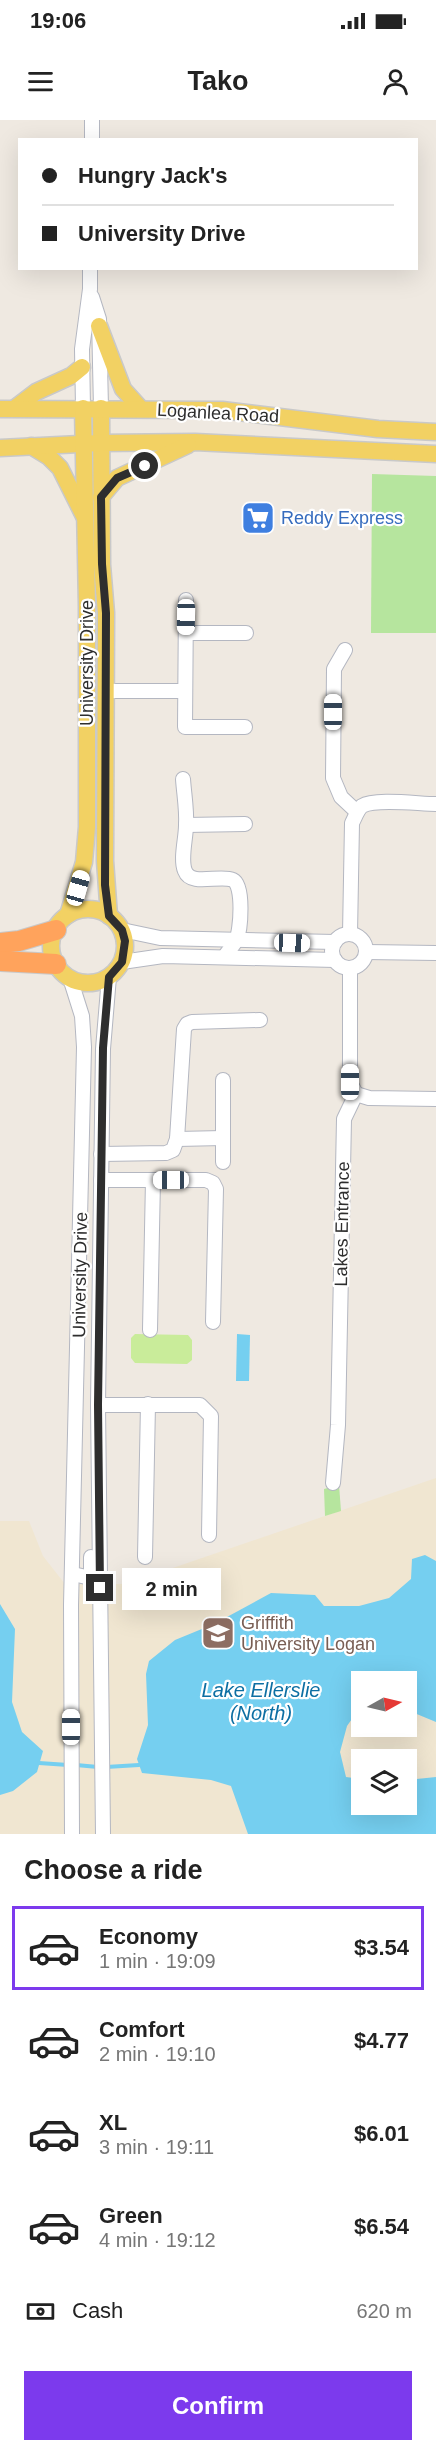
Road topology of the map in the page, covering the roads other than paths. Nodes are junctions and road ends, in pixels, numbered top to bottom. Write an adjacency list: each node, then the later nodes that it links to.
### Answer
1 (92, 120): 2 (street)
2 (92, 138)
3 (90, 270): 4 (street)
4 (90, 289): 5 (street); 6 (street)
5 (99, 326): 8 (street); 10 (main road)
6 (82, 367): 7 (street); 9 (main road)
7 (83, 408): 8 (main road, Loganlea Road); 9 (main road, Loganlea Road); 13 (main road, University Drive)
8 (101, 408): 10 (main road, Loganlea Road); 13 (main road, University Drive)
9 (8, 409)
10 (141, 409): 11 (main road, Loganlea Road)
11 (436, 432)
12 (195, 442): 13 (main road, Loganlea Road); 16 (main road, Loganlea Road); 17 (main road)
13 (92, 443): 14 (main road, Loganlea Road); 17 (main road, University Drive); 18 (main road, University Drive)
14 (31, 446): 15 (main road, Loganlea Road); 18 (main road)
15 (0, 448)
16 (436, 454)
17 (101, 497): 23 (main road, University Drive)
18 (84, 516): 32 (main road, University Drive)
19 (186, 600): 20 (street)
20 (186, 633): 21 (street); 24 (street)
21 (246, 633)
22 (345, 650): 28 (street)
23 (106, 691): 24 (street); 31 (main road, University Drive)
24 (185, 691): 25 (street)
25 (245, 728)
26 (183, 779): 30 (street)
27 (436, 804): 28 (street)
28 (357, 812): 34 (street)
29 (245, 824): 30 (street)
30 (186, 825): 35 (street)
31 (109, 916): 32 (main road); 33 (main road)
32 (62, 922): 37 (highway); 44 (main road)
33 (122, 930): 35 (street); 43 (main road)
34 (350, 934): 36 (street); 38 (street)
35 (236, 941): 36 (street); 40 (street)
36 (335, 942): 41 (street)
37 (0, 943)
38 (366, 952): 39 (street); 45 (street)
39 (436, 953)
40 (225, 956): 41 (street); 43 (street)
41 (335, 960): 45 (street)
42 (0, 961): 44 (highway)
43 (122, 962): 46 (main road)
44 (56, 963): 47 (main road)
45 (350, 968): 50 (street)
46 (109, 977): 47 (main road); 54 (street, University Drive)
47 (70, 978): 66 (street, University Drive)
48 (260, 1020): 53 (street)
49 (223, 1080): 52 (street)
50 (356, 1094): 51 (street); 63 (street, Lakes Entrance)
51 (436, 1099)
52 (223, 1138): 53 (street); 55 (street)
53 (177, 1139): 54 (street)
54 (101, 1154): 56 (street, University Drive)
55 (223, 1162)
56 (101, 1180): 57 (street); 61 (street, University Drive)
57 (153, 1180): 58 (street); 59 (street)
58 (213, 1323)
59 (150, 1330)
60 (148, 1404): 61 (street); 64 (street); 65 (street)
61 (98, 1405): 62 (street, University Drive)
62 (99, 1472): 66 (street, University Drive); 68 (street, University Drive)
63 (333, 1483)
64 (210, 1535)
65 (145, 1557)
66 (73, 1574): 67 (street, University Drive)
67 (72, 1834)
68 (103, 1834)

